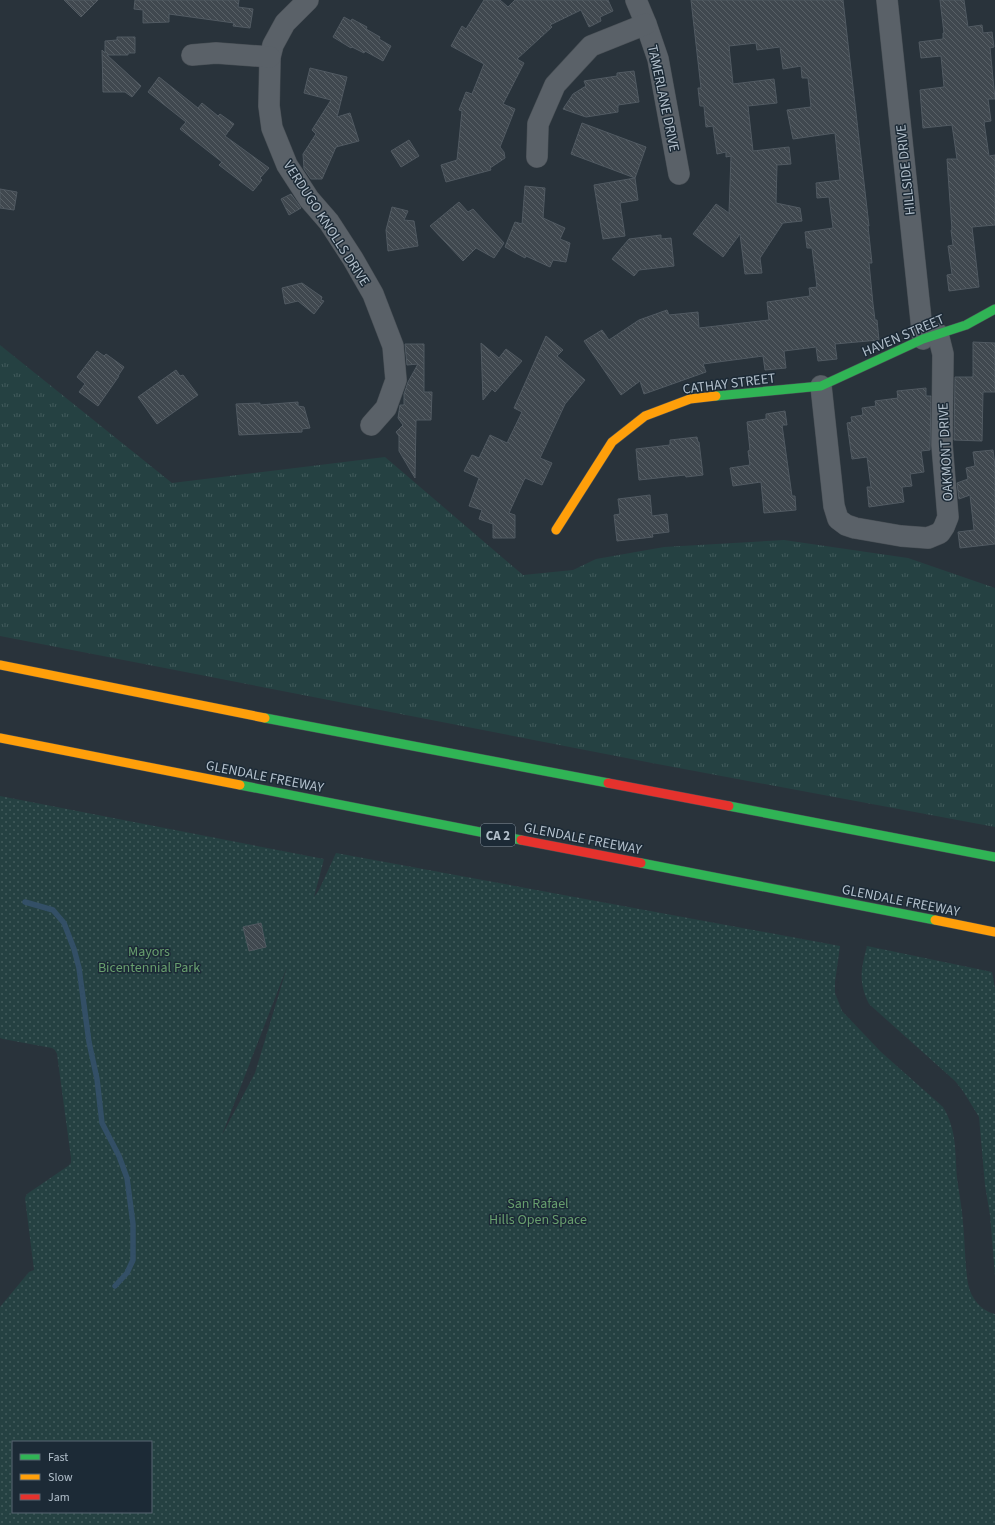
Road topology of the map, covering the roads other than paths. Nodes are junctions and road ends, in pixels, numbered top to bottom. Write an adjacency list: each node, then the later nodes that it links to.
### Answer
1 (308, 0): 6 (street, VERDUGO KNOLLS DRIVE)
2 (636, 0): 4 (street, TAMERLANE DRIVE)
3 (887, 0): 10 (street, HILLSIDE DRIVE)
4 (646, 24): 7 (street); 8 (street, TAMERLANE DRIVE)
5 (192, 55): 6 (street)
6 (270, 57): 12 (street, VERDUGO KNOLLS DRIVE)
7 (537, 157)
8 (679, 174)
9 (995, 309): 10 (main road, HAVEN STREET)
10 (930, 336): 11 (main road, HAVEN STREET); 11 (street, OAKMONT DRIVE)
11 (821, 386): 13 (main road, CATHAY STREET)
12 (371, 425)
13 (556, 530)
14 (0, 665): 16 (main road)
15 (0, 738): 17 (main road, GLENDALE FREEWAY / CA 2)
16 (995, 857)
17 (995, 932)

